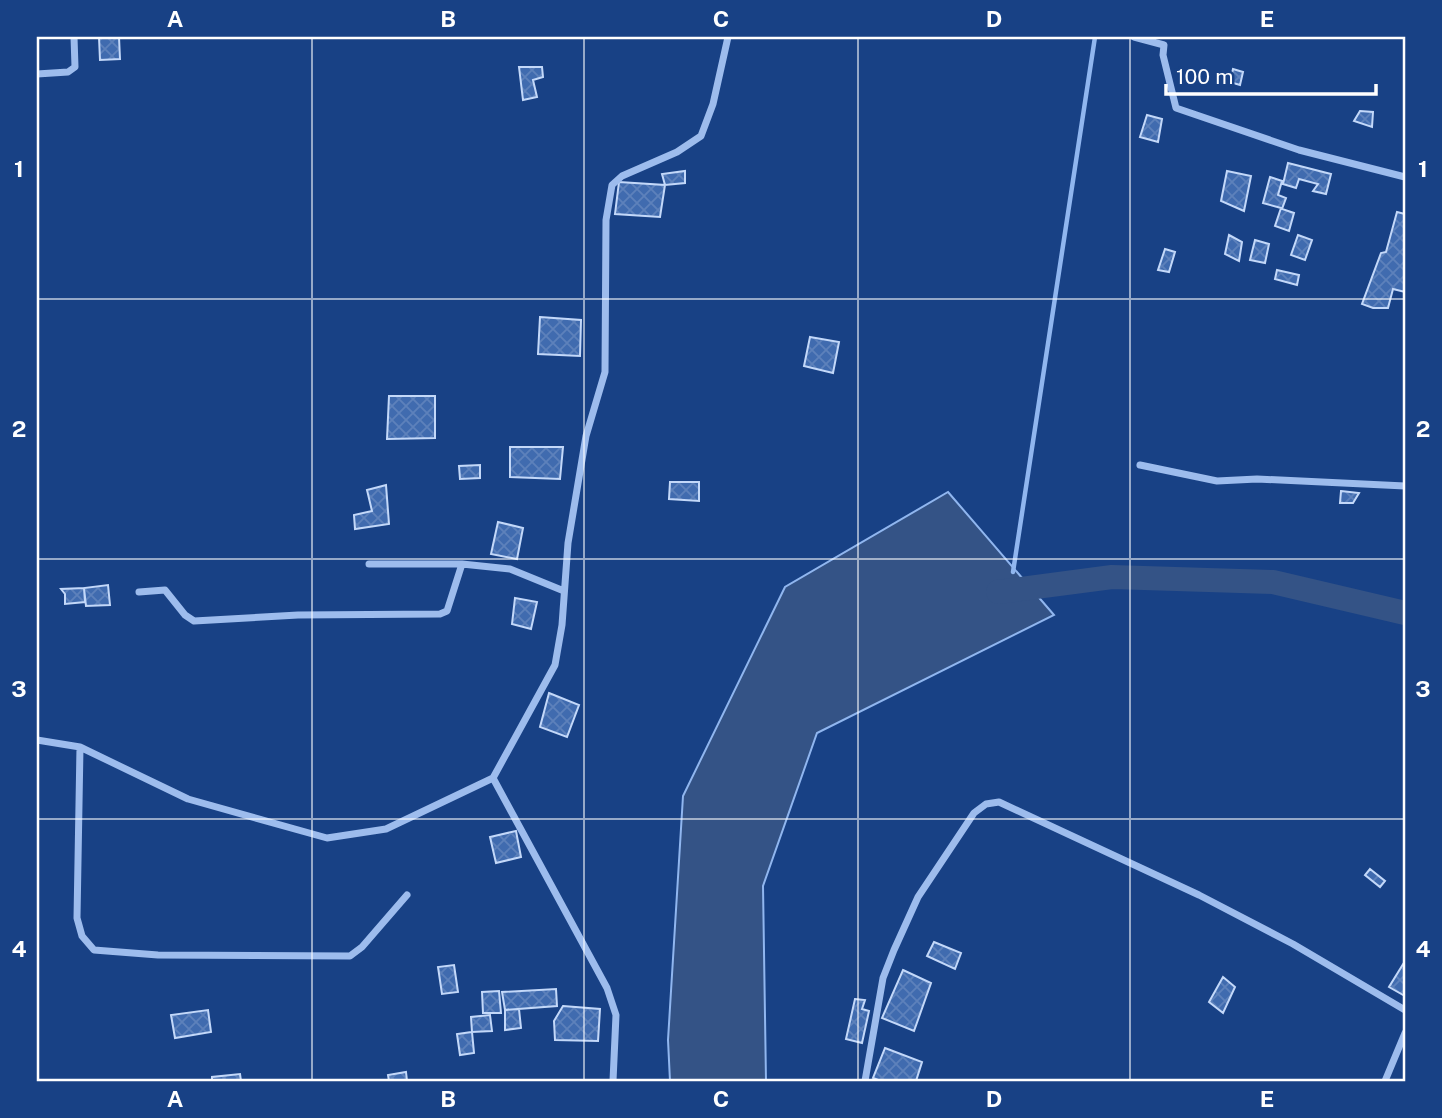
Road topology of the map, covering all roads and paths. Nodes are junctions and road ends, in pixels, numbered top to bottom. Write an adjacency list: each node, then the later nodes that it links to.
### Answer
1 (74, 37): 5 (street)
2 (728, 37): 11 (street)
3 (1136, 37): 4 (street)
4 (1165, 41): 6 (street)
5 (37, 74)
6 (1405, 177)
7 (1140, 465): 8 (street)
8 (1405, 486)
9 (369, 564): 10 (street)
10 (461, 564): 11 (street); 12 (street)
11 (564, 591): 15 (street)
12 (139, 592)
13 (37, 740): 14 (street)
14 (80, 747): 15 (street); 16 (street)
15 (493, 778): 19 (street)
16 (407, 895)
17 (1405, 1010): 20 (street)
18 (1405, 1033): 21 (street)
19 (613, 1081)
20 (864, 1081)
21 (1385, 1081)

